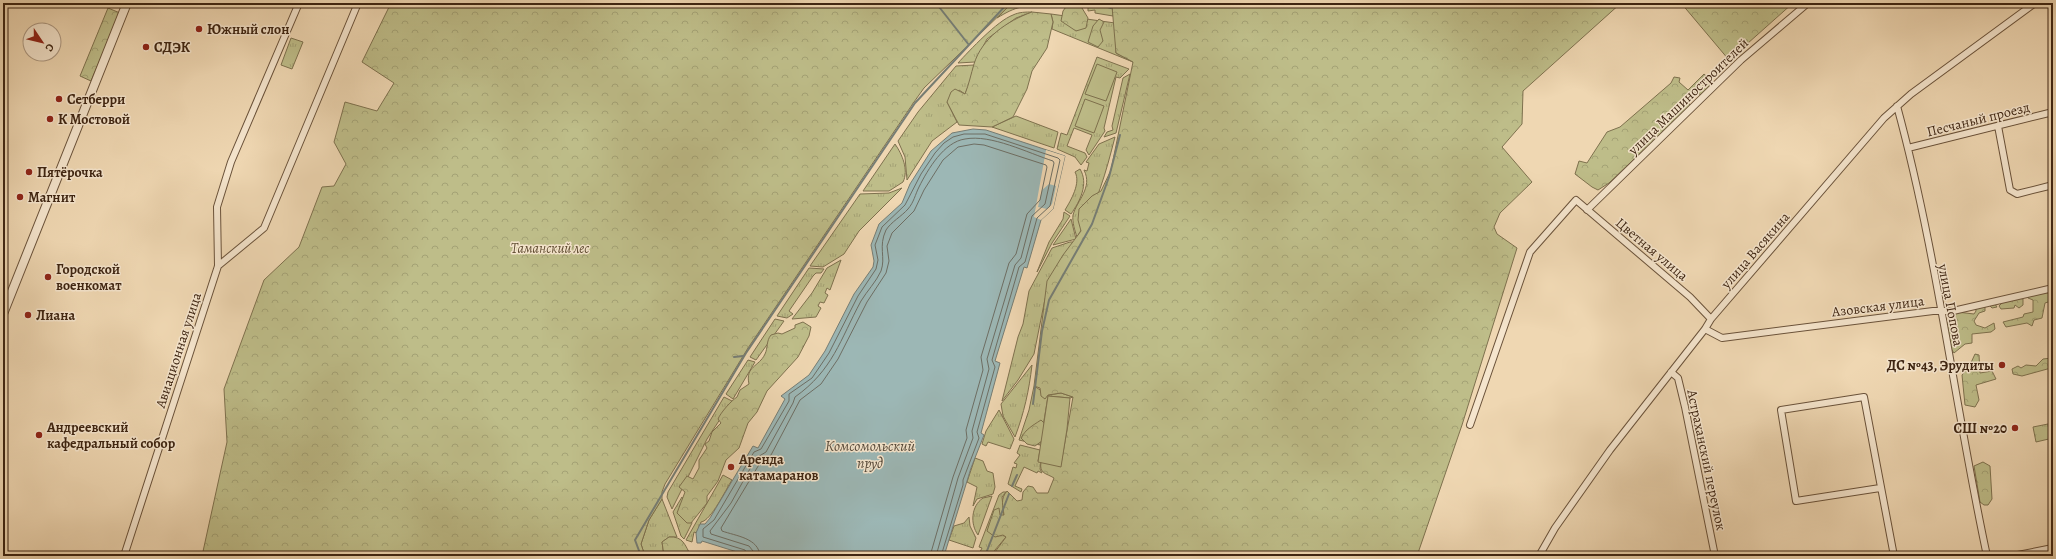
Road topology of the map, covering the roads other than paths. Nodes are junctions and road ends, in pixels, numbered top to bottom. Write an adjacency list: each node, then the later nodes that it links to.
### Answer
1 (127, 3): 15 (street)
2 (298, 3): 12 (street, Авиационная улица)
3 (358, 3): 12 (street)
4 (1808, 3): 11 (street, улица Машиностроителей)
5 (2035, 3): 6 (street, улица Васякина)
6 (1896, 106): 9 (street, улица Попова); 16 (street, улица Васякина)
7 (2053, 112): 8 (street, Песчаный проезд)
8 (1998, 126): 9 (street, Песчаный проезд); 10 (street)
9 (1908, 148): 14 (street, улица Попова)
10 (2053, 185)
11 (1587, 210): 16 (street, Цветная улица); 19 (street, Цветная улица)
12 (218, 266): 22 (street, Авиационная улица)
13 (2053, 288): 14 (street, Азовская улица)
14 (1941, 312): 17 (street, Азовская улица); 26 (street, улица Попова)
15 (3, 314)
16 (1711, 319): 17 (street, улица Васякина)
17 (1705, 329): 18 (street, улица Васякина)
18 (1671, 372): 23 (street, улица Васякина); 24 (street, Астраханский переулок)
19 (1470, 425)
20 (1880, 488): 20 (street); 25 (street)
21 (2053, 549): 27 (street)
22 (124, 556)
23 (1539, 556)
24 (1715, 556)
25 (1894, 556)
26 (1987, 556)
27 (2018, 556)

